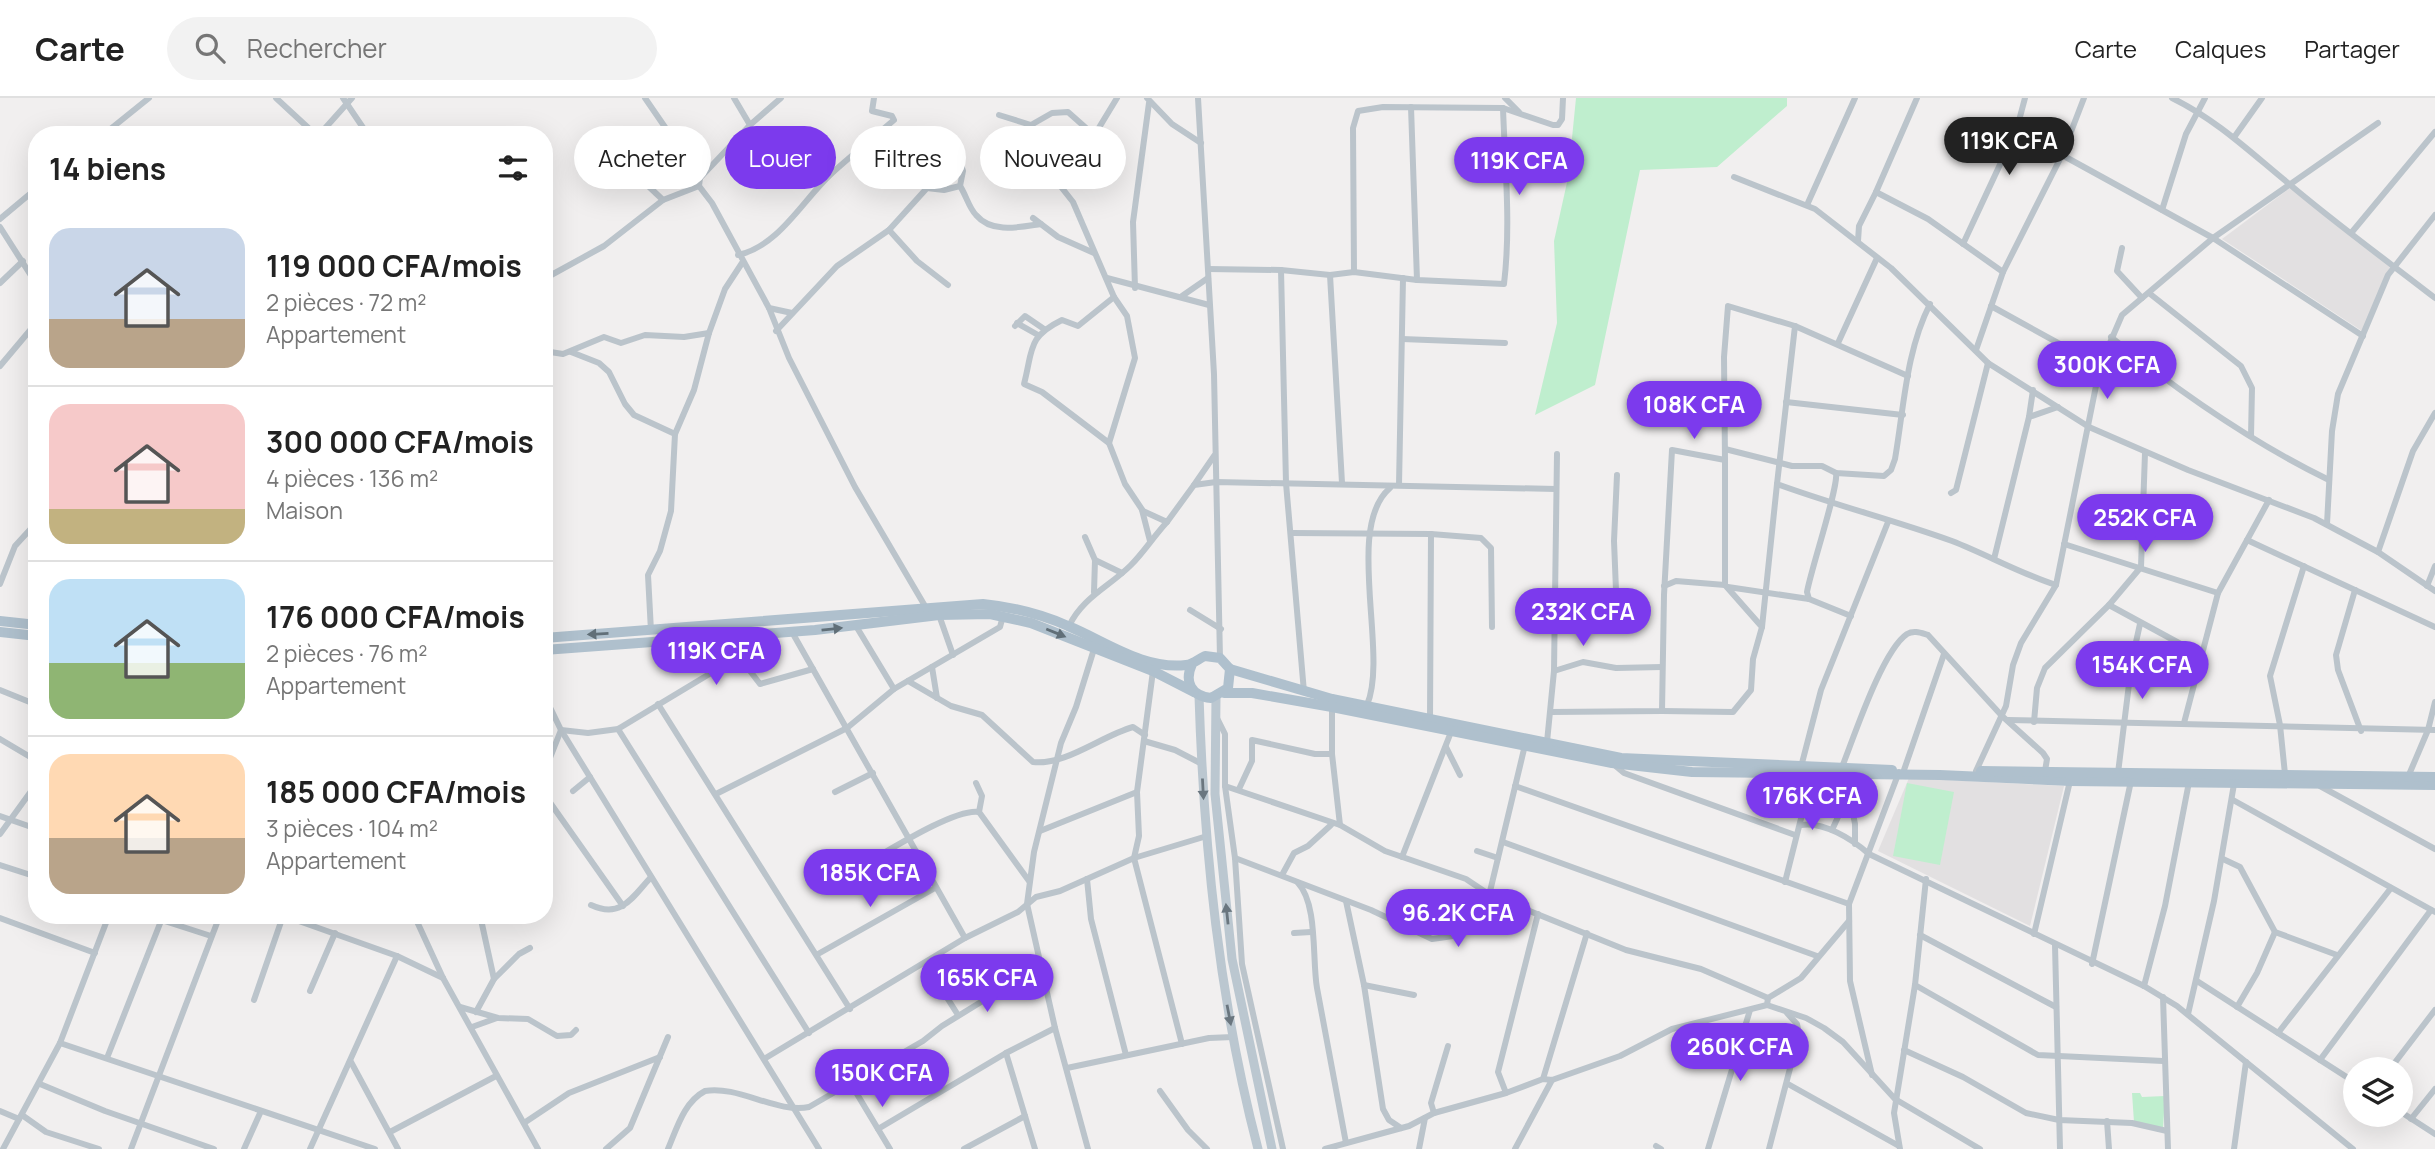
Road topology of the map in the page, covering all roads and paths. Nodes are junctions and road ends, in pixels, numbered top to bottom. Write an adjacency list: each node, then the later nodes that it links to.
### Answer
1 (149, 98): 28 (street)
2 (276, 98): 29 (street)
3 (645, 98): 32 (street)
4 (734, 98): 27 (street)
5 (781, 98): 27 (street)
6 (874, 98): 67 (street)
7 (1117, 98): 34 (street)
8 (1198, 98): 37 (street)
9 (1504, 98): 21 (street); 24 (street)
10 (1563, 98): 24 (street)
11 (1855, 98): 51 (street)
12 (1917, 98): 48 (street)
13 (2025, 98): 64 (street)
14 (2084, 98): 38 (street)
15 (2172, 98): 23 (street)
16 (2205, 98): 23 (street)
17 (2262, 98): 36 (street)
18 (347, 100): 30 (street); 31 (street)
19 (1148, 100): 37 (street); 85 (street)
20 (1411, 107): 21 (street); 75 (street); 82 (street)
21 (1494, 108): 22 (street)
22 (1503, 108): 24 (street); 82 (street)
23 (2197, 110): 36 (street); 52 (street)
24 (1521, 114)
25 (999, 115): 33 (street)
26 (2378, 123): 41 (street)
27 (750, 125): 39 (street)
28 (114, 126)
29 (307, 126)
30 (325, 126)
31 (363, 126)
32 (664, 126)
33 (1083, 126)
34 (1099, 126)
35 (2435, 132): 61 (street)
36 (2235, 136): 41 (street)
37 (1201, 143): 72 (street)
38 (2062, 155): 52 (street); 76 (street)
39 (711, 166)
40 (1734, 177): 51 (street)
41 (2289, 184): 61 (street); 62 (street)
42 (651, 189): 50 (street)
43 (691, 189): 50 (street)
44 (701, 189): 67 (street)
45 (926, 189): 59 (street)
46 (962, 189): 56 (street)
47 (1063, 189): 66 (street)
48 (1876, 192): 58 (street); 64 (street)
49 (28, 196): 55 (street)
50 (663, 200): 77 (street)
51 (1807, 205): 60 (street)
52 (2162, 210): 62 (street)
53 (2435, 215): 71 (street)
54 (1033, 218): 56 (street)
55 (0, 219)
56 (1041, 224): 66 (street)
57 (0, 226): 69 (street)
58 (1858, 226): 60 (street); 63 (street)
59 (889, 230): 84 (street); 95 (street)
60 (1846, 231): 63 (street)
61 (2352, 232): 71 (street)
62 (2213, 238): 86 (street); 103 (street)
63 (1858, 241): 68 (street)
64 (1963, 244): 76 (street)
65 (2122, 248): 89 (street)
66 (1094, 253): 79 (street)
67 (738, 255): 70 (street)
68 (1877, 258): 91 (street); 106 (street)
69 (23, 261): 73 (street); 83 (street)
70 (743, 263): 94 (street); 101 (street)
71 (2394, 266): 90 (street); 103 (street)
72 (1208, 269): 74 (street); 80 (street)
73 (28, 270)
74 (1281, 270): 78 (street); 134 (street)
75 (1354, 272): 78 (street); 81 (street)
76 (2003, 272): 93 (street)
77 (553, 274)
78 (1329, 275): 135 (street)
79 (1107, 278): 85 (street); 88 (street)
80 (1208, 278): 87 (street); 92 (street)
81 (1403, 278): 82 (street); 104 (street)
82 (1417, 280)
83 (0, 283)
84 (948, 285)
85 (1135, 288): 87 (street)
86 (2149, 293): 89 (street); 122 (street)
87 (1182, 296): 92 (street)
88 (1114, 297): 99 (street); 123 (street)
89 (2142, 298): 102 (street)
90 (2435, 298)
91 (1930, 304): 107 (street); 113 (street)
92 (1209, 305): 127 (street)
93 (1991, 306): 107 (street); 112 (street)
94 (769, 309): 95 (street); 98 (street)
95 (792, 313): 98 (street)
96 (1016, 325): 99 (street)
97 (1795, 326): 106 (street); 115 (street); 124 (street)
98 (776, 331): 179 (street)
99 (1041, 332): 123 (street)
100 (28, 333): 111 (street)
101 (709, 333): 108 (street); 121 (street)
102 (2111, 337): 112 (street); 122 (street)
103 (2363, 337): 132 (street)
104 (1402, 340): 105 (street); 138 (street)
105 (1505, 343)
106 (1838, 343): 113 (street)
107 (1976, 351): 110 (street)
108 (571, 352): 109 (street); 121 (street)
109 (553, 354)
110 (1988, 363): 114 (street); 142 (street)
111 (0, 366)
112 (2100, 366): 120 (street)
113 (1908, 376): 118 (street)
114 (2033, 390): 116 (street); 119 (street)
115 (1786, 402): 118 (street); 129 (street)
116 (2058, 407): 119 (street); 120 (street)
117 (2435, 413): 158 (street)
118 (1903, 415): 130 (street)
119 (2029, 417): 159 (street)
120 (2089, 427): 125 (street); 157 (street)
121 (675, 434): 196 (street)
122 (2250, 436): 132 (street)
123 (1109, 443): 146 (street)
124 (1725, 449): 128 (street); 129 (street)
125 (2145, 453): 144 (street); 163 (street)
126 (1557, 454): 141 (street)
127 (1214, 456): 133 (street); 137 (street)
128 (1725, 460): 165 (street); 168 (street)
129 (1780, 462): 130 (street); 136 (street)
130 (1836, 473): 145 (street)
131 (1617, 475): 183 (street)
132 (2329, 480): 149 (street)
133 (1216, 482): 134 (street); 137 (street); 195 (street)
134 (1286, 483): 135 (street); 151 (street)
135 (1342, 483): 139 (street)
136 (1777, 484): 145 (street); 173 (street)
137 (1194, 485): 147 (street)
138 (1399, 485): 140 (street); 141 (street)
139 (1376, 487): 140 (street); 143 (street)
140 (1390, 488): 143 (street)
141 (1556, 489): 186 (street)
142 (1951, 493)
143 (1381, 495): 152 (street)
144 (2269, 500): 149 (street); 155 (street)
145 (1830, 503): 148 (street); 177 (street)
146 (1142, 509): 147 (street); 156 (street)
147 (1167, 522): 156 (street)
148 (1888, 522): 159 (street); 185 (street)
149 (2326, 524): 158 (street)
150 (28, 532): 167 (street)
151 (1292, 533): 152 (street); 219 (street)
152 (1371, 534): 153 (street); 226 (street)
153 (1431, 534): 192 (street); 234 (street)
154 (1085, 537): 160 (street)
155 (2247, 540): 161 (street); 176 (street)
156 (1150, 541): 164 (street)
157 (2064, 544): 163 (street); 169 (street)
158 (2378, 552): 171 (street)
159 (1994, 559): 169 (street)
160 (1095, 560): 164 (street); 175 (street)
161 (2304, 566): 172 (street); 239 (street)
162 (2435, 566): 171 (street)
163 (2141, 567): 176 (street); 178 (street)
164 (1122, 573): 175 (street)
165 (1665, 573): 166 (street); 170 (street)
166 (1676, 581): 168 (street); 170 (street)
167 (0, 583)
168 (1725, 585): 173 (street); 193 (street)
169 (2056, 585): 233 (street)
170 (1664, 586): 211 (street)
171 (2427, 586): 174 (street)
172 (2355, 590): 194 (street); 244 (street)
173 (1767, 591): 177 (street); 193 (street)
174 (2435, 591)
175 (1094, 592): 191 (street)
176 (2218, 593): 206 (street)
177 (1809, 599): 185 (street)
178 (2109, 605): 189 (street); 236 (street)
179 (925, 606): 191 (main road); 196 (main road)
180 (1190, 610): 195 (street)
181 (939, 615): 182 (main road); 190 (main road); 205 (street)
182 (1003, 615): 202 (main road, one-way to 202); 205 (street)
183 (1617, 615): 184 (street); 186 (street)
184 (1632, 615)
185 (1851, 616): 258 (street)
186 (1553, 618): 215 (street)
187 (0, 621): 188 (main road)
188 (28, 624)
189 (2140, 624): 206 (street); 237 (street)
190 (856, 626): 197 (main road, one-way to 190); 217 (street)
191 (1069, 626): 209 (main road)
192 (1492, 627)
193 (1762, 627): 228 (street)
194 (2435, 627)
195 (1221, 629): 207 (street)
196 (651, 631): 201 (main road, one-way to 201)
197 (792, 631): 200 (main road); 212 (street)
198 (0, 632): 199 (main road)
199 (28, 635)
200 (721, 635): 203 (main road); 208 (street)
201 (553, 637)
202 (1094, 649): 214 (main road); 255 (street)
203 (553, 650)
204 (1944, 654): 233 (street); 259 (street); 262 (street)
205 (953, 655): 210 (street)
206 (2201, 655): 238 (street)
207 (1220, 658): 209 (main road); 213 (main road)
208 (720, 662): 212 (street); 225 (street)
209 (1192, 664): 220 (main road)
210 (932, 667): 216 (street); 222 (street)
211 (1662, 667): 215 (street); 228 (street)
212 (813, 669): 241 (street)
213 (1230, 669): 219 (main road); 221 (main road)
214 (1153, 671): 220 (main road); 235 (street)
215 (1554, 671): 230 (street)
216 (908, 681): 217 (street); 222 (street)
217 (894, 689): 241 (street)
218 (0, 690): 223 (street)
219 (1304, 692): 226 (main road)
220 (1196, 694): 221 (main road); 257 (main road)
221 (1220, 695): 227 (main road); 232 (main road)
222 (937, 698): 255 (street)
223 (28, 701)
224 (2435, 702): 229 (street)
225 (658, 704): 242 (street); 286 (street)
226 (1367, 705): 234 (main road)
227 (1332, 707): 246 (main road); 253 (street)
228 (1662, 711): 230 (street)
229 (2434, 711): 245 (street)
230 (1551, 712): 249 (street)
231 (553, 714): 243 (street)
232 (1215, 716): 279 (street); 460 (main road, one-way to 232)
233 (2005, 718): 236 (street); 260 (street); 261 (street)
234 (1430, 719): 249 (main road)
235 (1147, 720): 240 (street); 247 (street)
236 (2034, 722): 237 (street)
237 (2127, 722): 238 (street); 264 (street)
238 (2183, 723): 239 (street)
239 (2280, 725): 244 (street); 265 (street)
240 (1133, 727): 247 (street); 255 (street)
241 (847, 728): 263 (street); 286 (street)
242 (618, 729): 243 (street); 387 (street)
243 (561, 730): 252 (street); 269 (street)
244 (2361, 730): 245 (street)
245 (2431, 730): 270 (street)
246 (1451, 732): 250 (main road); 251 (street)
247 (1145, 738): 257 (street); 284 (street)
248 (0, 739): 254 (street)
249 (1547, 742): 258 (main road)
250 (1525, 745): 256 (main road); 280 (street)
251 (1446, 747): 266 (street); 308 (street)
252 (553, 751)
253 (1332, 754): 281 (street); 295 (street)
254 (28, 756)
255 (1059, 757): 298 (street)
256 (1612, 763): 267 (main road); 300 (street)
257 (1202, 764): 301 (main road, one-way to 301)
258 (1801, 767): 259 (main road)
259 (1842, 767): 262 (main road)
260 (1976, 771): 261 (main road); 262 (main road)
261 (2045, 771): 264 (main road)
262 (1900, 772): 268 (main road); 272 (main road); 307 (street)
263 (873, 773): 283 (street); 302 (street)
264 (2118, 773): 265 (main road)
265 (2285, 774): 270 (main road)
266 (1460, 775)
267 (1812, 775): 268 (main road); 296 (street)
268 (1850, 776): 285 (street)
269 (590, 777): 282 (street); 317 (street)
270 (2408, 777): 271 (main road)
271 (2435, 778)
272 (2070, 781): 273 (main road); 348 (street)
273 (2131, 781): 274 (main road); 360 (street)
274 (2189, 782): 276 (main road); 367 (street)
275 (976, 783): 290 (street)
276 (2234, 784): 277 (main road); 288 (street)
277 (2318, 785): 278 (main road); 305 (street)
278 (2435, 785)
279 (1225, 786): 281 (street); 310 (street)
280 (1515, 786): 303 (street); 322 (street)
281 (1238, 789): 294 (street)
282 (573, 791)
283 (835, 792)
284 (1137, 792): 298 (street); 309 (street)
285 (1849, 793): 297 (street); 304 (street)
286 (716, 794): 355 (street)
287 (28, 795): 292 (street)
288 (2233, 800): 312 (street); 324 (street)
289 (553, 807): 330 (street)
290 (979, 811): 302 (street); 320 (street)
291 (0, 816): 292 (street)
292 (11, 819): 293 (street); 299 (street)
293 (28, 825)
294 (1331, 825): 295 (street); 316 (street)
295 (1340, 825): 308 (street)
296 (1801, 825): 297 (street); 300 (street)
297 (1832, 830): 304 (street)
298 (1040, 831): 320 (street)
299 (0, 834)
300 (1795, 835): 322 (street)
301 (1207, 836): 309 (street); 390 (main road, one-way to 390)
302 (910, 839): 313 (street); 323 (street)
303 (1503, 842): 311 (street); 358 (street)
304 (1855, 844): 307 (street)
305 (2435, 849)
306 (1477, 851): 311 (street)
307 (1869, 854): 319 (street); 328 (street)
308 (1402, 857): 325 (street)
309 (1134, 858): 318 (street); 392 (street)
310 (1235, 858): 316 (street); 461 (street)
311 (1498, 858): 325 (street)
312 (2222, 859): 344 (street); 364 (street)
313 (842, 863)
314 (0, 865): 315 (street)
315 (28, 874)
316 (1282, 875): 321 (street)
317 (651, 877): 330 (street); 401 (street)
318 (1087, 879): 327 (street); 396 (street)
319 (1926, 879): 348 (street); 349 (street)
320 (1028, 881): 327 (street)
321 (1297, 882): 326 (street); 343 (street)
322 (1785, 882): 328 (street)
323 (935, 888): 351 (street); 355 (street)
324 (2391, 888): 331 (street); 356 (street)
325 (1490, 895): 326 (street); 332 (street)
326 (1346, 901): 365 (street)
327 (1027, 904): 351 (street); 361 (street)
328 (1849, 904): 334 (street)
329 (591, 905): 330 (street)
330 (623, 906)
331 (2433, 911): 402 (street)
332 (1538, 914): 347 (street); 418 (street)
333 (0, 918): 354 (street)
334 (1849, 921): 358 (street); 407 (street)
335 (106, 924): 354 (street)
336 (160, 924): 399 (street)
337 (171, 924): 350 (street)
338 (216, 924): 350 (street)
339 (280, 924): 371 (street)
340 (307, 924): 345 (street)
341 (418, 924): 362 (street)
342 (482, 924): 363 (street)
343 (1311, 932): 346 (street); 439 (street)
344 (2275, 932): 356 (street); 375 (street)
345 (335, 933): 357 (street); 368 (street)
346 (1294, 933)
347 (1587, 933): 372 (street); 411 (street)
348 (2034, 934): 352 (street)
349 (1920, 935): 366 (street); 374 (street)
350 (211, 936): 410 (street)
351 (965, 938): 359 (street)
352 (2055, 945): 360 (street); 374 (street)
353 (530, 948): 363 (street)
354 (95, 953): 391 (street)
355 (818, 954): 376 (street)
356 (2337, 955): 388 (street)
357 (397, 956): 362 (street); 404 (street)
358 (1817, 956): 372 (street)
359 (925, 963): 376 (street); 382 (street)
360 (2092, 964): 367 (street)
361 (1042, 973): 382 (street); 385 (street)
362 (443, 978): 373 (street)
363 (494, 979): 379 (street)
364 (2197, 981): 375 (street); 381 (street)
365 (1364, 985): 369 (street); 433 (street)
366 (1915, 985): 394 (street); 400 (street)
367 (2144, 986): 370 (street)
368 (310, 991)
369 (1415, 995)
370 (2163, 998): 381 (street); 403 (street)
371 (254, 1000)
372 (1767, 1001): 377 (street); 380 (street)
373 (460, 1007): 379 (street); 384 (street)
374 (2056, 1007): 400 (street)
375 (2237, 1007): 388 (street)
376 (850, 1009): 387 (street)
377 (1750, 1010): 412 (street); 465 (street)
378 (2435, 1010): 398 (street)
379 (476, 1012): 383 (street)
380 (1787, 1013): 407 (street); 415 (street)
381 (2188, 1014): 405 (street)
382 (958, 1015): 414 (street)
383 (498, 1018): 384 (street); 386 (street)
384 (472, 1027): 409 (street)
385 (1055, 1028): 395 (street); 406 (street)
386 (576, 1030)
387 (809, 1033): 401 (street)
388 (2278, 1033): 402 (street)
389 (668, 1037): 397 (street)
390 (1233, 1037): 392 (street); 459 (main road)
391 (60, 1043): 399 (street); 413 (street)
392 (1182, 1044): 396 (street)
393 (1448, 1046): 423 (street)
394 (1904, 1050): 419 (street); 428 (street)
395 (1006, 1054): 424 (street); 434 (street)
396 (1125, 1055): 406 (street)
397 (660, 1057): 432 (street); 451 (street)
398 (2398, 1057)
399 (107, 1058): 410 (street)
400 (2057, 1058): 403 (street); 428 (street)
401 (764, 1059): 420 (street)
402 (2320, 1060): 408 (street)
403 (2163, 1061): 436 (street)
404 (351, 1062): 435 (street); 437 (street)
405 (2246, 1062): 471 (street); 472 (street)
406 (1067, 1068): 440 (street)
407 (1872, 1075): 419 (street)
408 (2343, 1075)
409 (496, 1076): 432 (street); 437 (street)
410 (158, 1077): 422 (street); 430 (street)
411 (1543, 1079): 412 (street); 418 (street)
412 (1552, 1080): 464 (street)
413 (40, 1084): 426 (street); 430 (street)
414 (851, 1084): 420 (street); 434 (street)
415 (1788, 1084): 441 (street); 466 (street)
416 (2435, 1089): 425 (street)
417 (1160, 1091): 458 (street)
418 (1506, 1093): 423 (street)
419 (1895, 1099): 441 (street); 467 (street)
420 (793, 1107): 452 (street); 453 (street)
421 (0, 1111): 426 (street)
422 (261, 1111): 435 (street); 446 (street)
423 (1434, 1113): 427 (street)
424 (1025, 1116): 455 (street); 456 (street)
425 (2413, 1116)
426 (21, 1117): 442 (street); 443 (street)
427 (1425, 1118): 433 (street); 463 (street)
428 (2059, 1120): 431 (street); 468 (street)
429 (2413, 1120): 438 (street)
430 (142, 1121): 444 (street); 445 (street)
431 (2107, 1121): 436 (street); 469 (street)
432 (524, 1123): 450 (street)
433 (1402, 1128): 439 (street)
434 (878, 1129): 454 (street)
435 (318, 1130): 447 (street); 448 (street)
436 (2167, 1131): 470 (street)
437 (390, 1132): 449 (street)
438 (2435, 1134)
439 (1346, 1143): 462 (street)
440 (1088, 1147): 457 (street)
441 (1900, 1147)
442 (4, 1149)
443 (99, 1149)
444 (131, 1149)
445 (214, 1149)
446 (244, 1149)
447 (310, 1149)
448 (374, 1149)
449 (397, 1149)
450 (538, 1149)
451 (606, 1149)
452 (668, 1149)
453 (819, 1149)
454 (890, 1149)
455 (964, 1149)
456 (1035, 1149)
457 (1080, 1149)
458 (1207, 1149)
459 (1258, 1149)
460 (1272, 1149)
461 (1283, 1149)
462 (1325, 1149)
463 (1419, 1149)
464 (1516, 1149)
465 (1708, 1149)
466 (1770, 1149)
467 (1980, 1149)
468 (2060, 1149)
469 (2109, 1149)
470 (2168, 1149)
471 (2234, 1149)
472 (2353, 1149)

